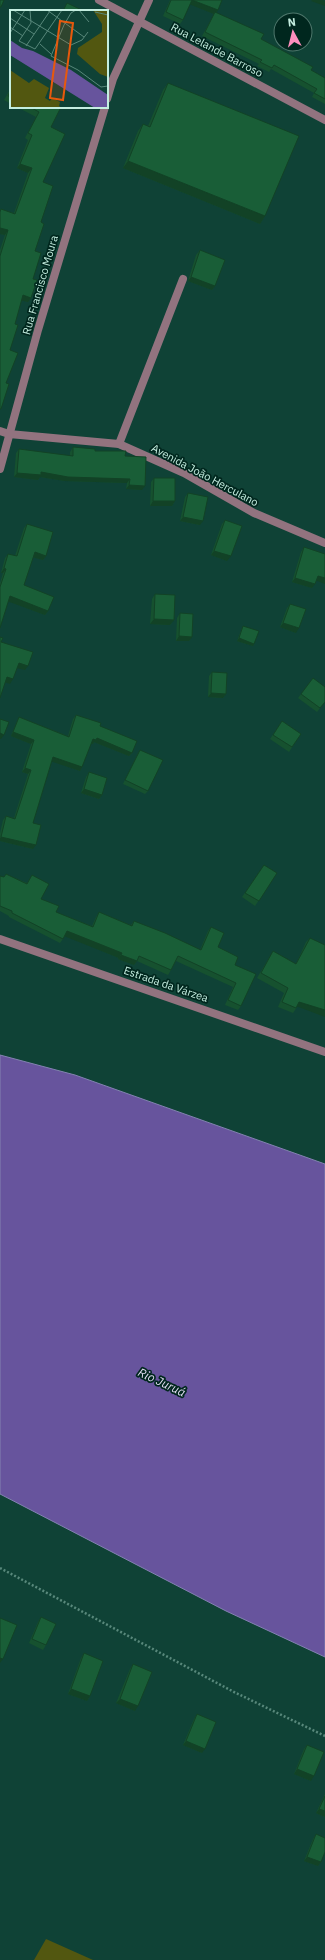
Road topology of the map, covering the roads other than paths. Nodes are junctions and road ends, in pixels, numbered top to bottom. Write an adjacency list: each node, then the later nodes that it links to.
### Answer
1 (99, 0): 3 (street, Rua Lelande Barroso)
2 (149, 0): 3 (street)
3 (139, 22): 4 (street); 6 (street, Rua Lelande Barroso)
4 (108, 96)
5 (104, 108): 9 (street, Rua Francisco Moura)
6 (325, 120)
7 (183, 279): 10 (street)
8 (0, 431): 9 (street, Avenida João Herculano)
9 (9, 434): 10 (street, Avenida João Herculano); 11 (street, Rua Francisco Moura)
10 (119, 444): 12 (street, Avenida João Herculano)
11 (0, 469)
12 (325, 543)
13 (0, 939): 14 (street, Estrada da Várzea)
14 (325, 1052)

